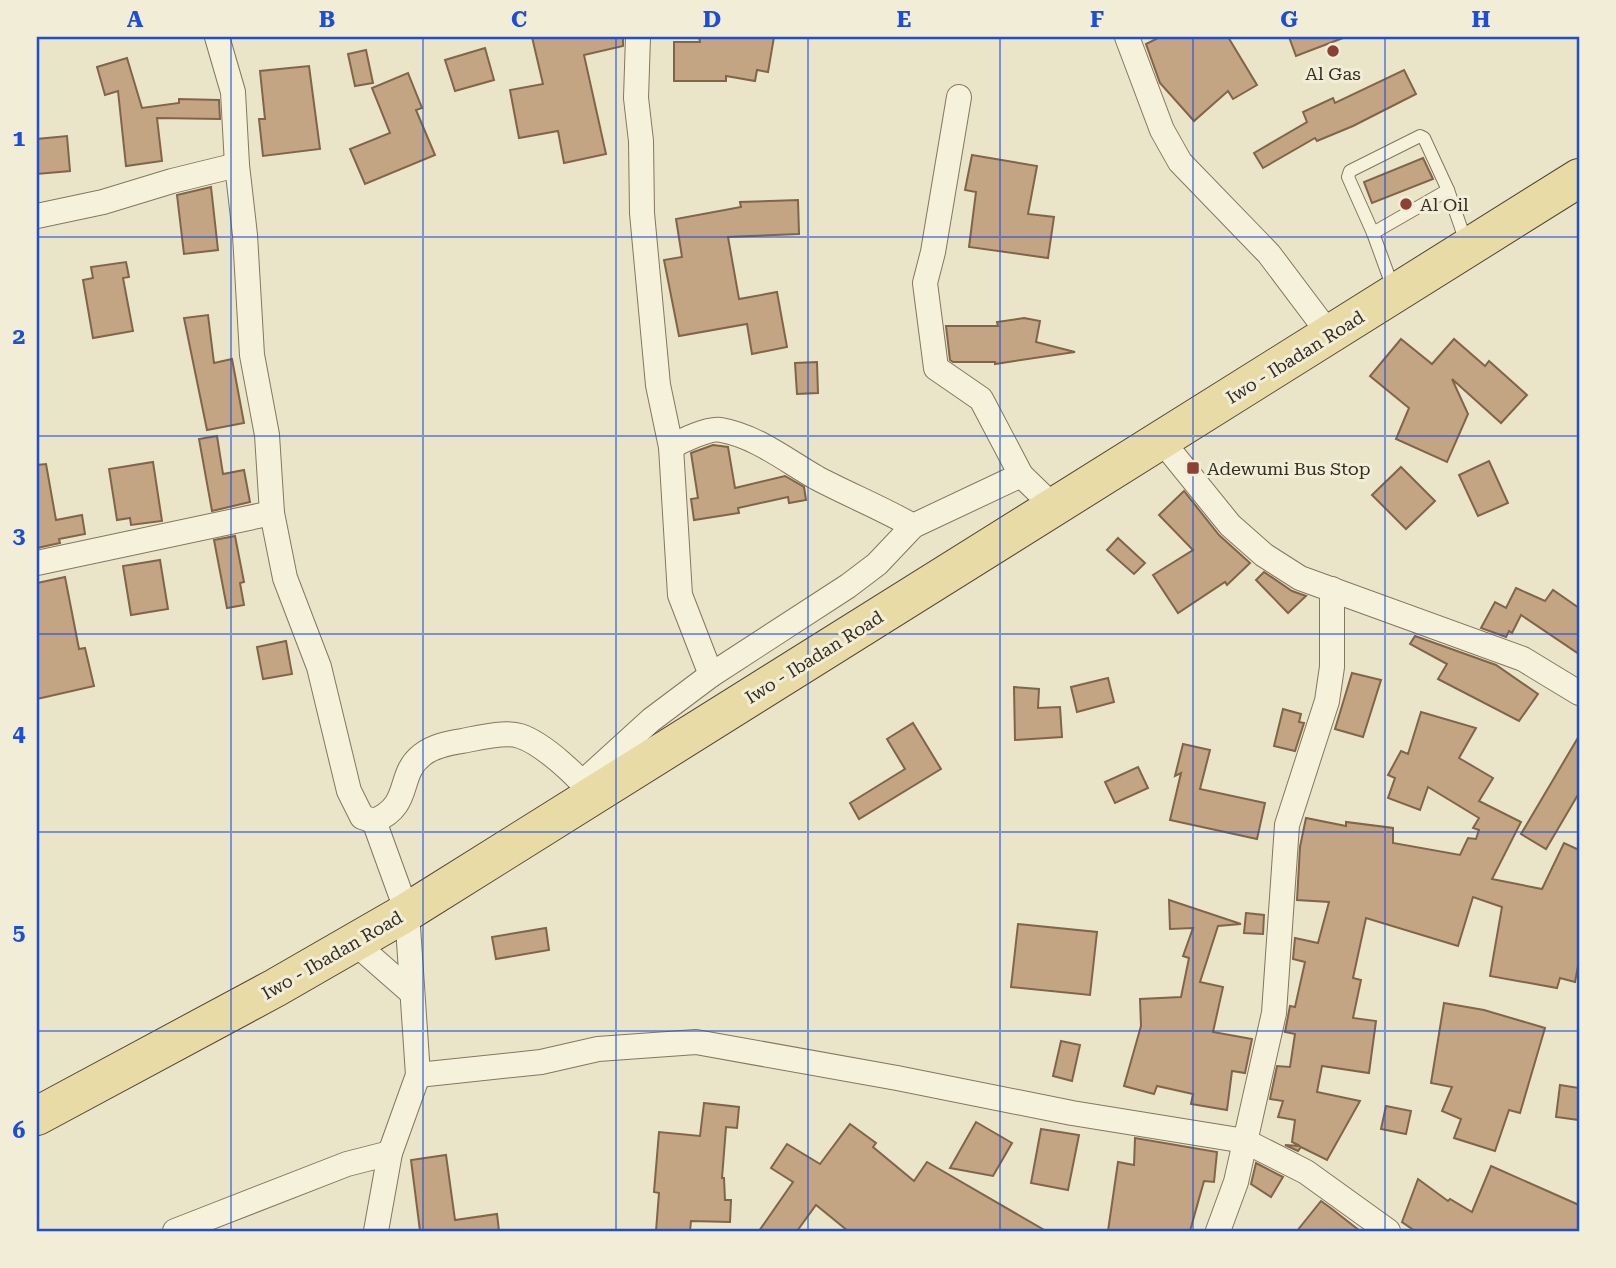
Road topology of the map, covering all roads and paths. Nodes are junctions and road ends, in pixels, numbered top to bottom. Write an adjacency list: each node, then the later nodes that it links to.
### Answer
1 (217, 37): 5 (street)
2 (638, 37): 14 (street)
3 (1127, 37): 12 (street)
4 (959, 97): 15 (street)
5 (237, 165): 8 (street); 17 (street)
6 (1579, 178): 10 (main road, Iwo - Ibadan Road)
7 (1448, 190): 9 (lane); 9 (lane); 10 (lane)
8 (37, 216)
9 (1373, 233): 11 (lane)
10 (1468, 248): 11 (main road, Iwo - Ibadan Road)
11 (1396, 294): 12 (main road, Iwo - Ibadan Road)
12 (1330, 335): 13 (main road, Iwo - Ibadan Road)
13 (1162, 441): 16 (main road, Iwo - Ibadan Road); 20 (street)
14 (671, 447): 18 (street); 21 (street)
15 (1021, 475): 16 (street); 18 (street)
16 (1053, 506): 23 (main road, Iwo - Ibadan Road)
17 (272, 513): 19 (street); 24 (street)
18 (913, 526): 21 (street)
19 (37, 563)
20 (1332, 589): 22 (street); 30 (street)
21 (711, 675): 23 (street)
22 (1579, 693)
23 (589, 790): 24 (street); 25 (main road, Iwo - Ibadan Road)
24 (374, 821): 25 (street)
25 (407, 912): 26 (main road, Iwo - Ibadan Road); 27 (street)
26 (355, 943): 27 (street); 29 (main road, Iwo - Ibadan Road)
27 (412, 993): 28 (street)
28 (418, 1075): 30 (street); 31 (street)
29 (37, 1116)
30 (1245, 1141): 34 (street); 35 (street)
31 (390, 1153): 32 (street); 33 (street)
32 (175, 1231)
33 (376, 1231)
34 (1218, 1231)
35 (1388, 1231)

